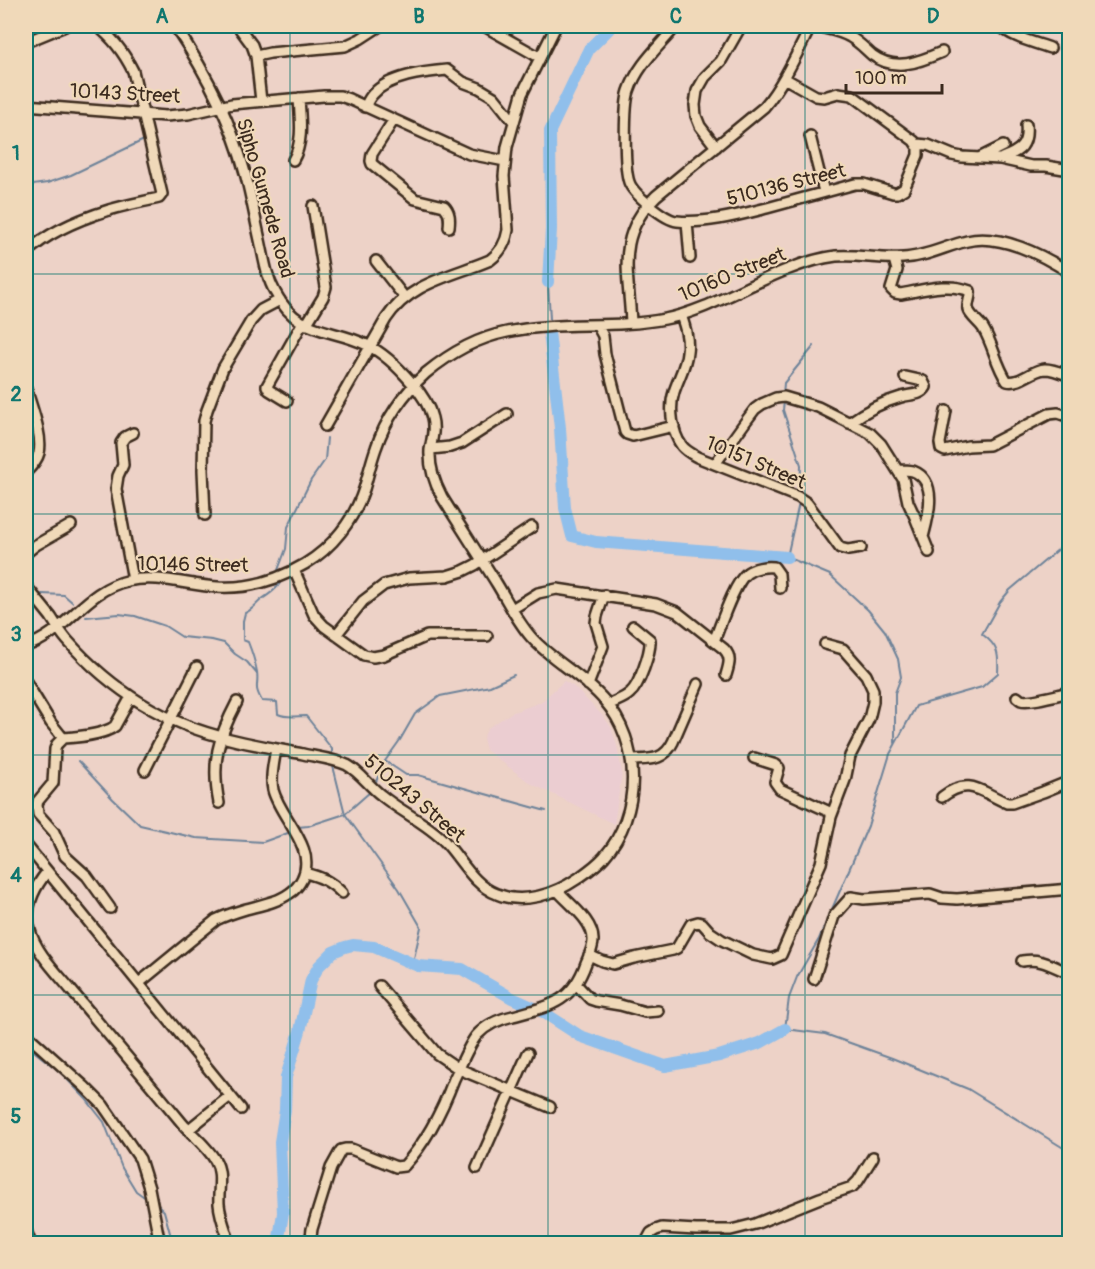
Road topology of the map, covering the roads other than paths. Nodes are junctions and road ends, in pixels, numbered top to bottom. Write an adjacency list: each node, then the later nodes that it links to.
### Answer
1 (65, 26): 12 (street)
2 (97, 26): 23 (street)
3 (175, 26): 21 (street, Sipho Gumede Road)
4 (238, 26): 15 (street)
5 (380, 26): 15 (street)
6 (484, 26): 16 (street)
7 (556, 26): 16 (street)
8 (676, 26): 37 (street, 510136 Street)
9 (741, 26): 30 (street)
10 (813, 26): 14 (street); 17 (street)
11 (1001, 26): 13 (street)
12 (26, 42)
13 (1050, 48)
14 (942, 52)
15 (256, 56): 19 (street)
16 (539, 57): 25 (street)
17 (784, 78): 28 (street); 30 (street)
18 (299, 98): 19 (street, 10143 Street); 22 (street, 10143 Street); 33 (street)
19 (261, 101): 21 (street, 10143 Street)
20 (26, 105): 23 (street, 10143 Street)
21 (221, 105): 23 (street, 10143 Street); 47 (street, Sipho Gumede Road)
22 (365, 107): 24 (street, 10143 Street); 25 (street)
23 (143, 115): 41 (street)
24 (393, 121): 34 (street, 10143 Street); 40 (street)
25 (514, 122): 34 (street)
26 (1026, 124): 32 (street)
27 (810, 136): 36 (street)
28 (917, 144): 31 (street); 36 (street, 510136 Street)
29 (1003, 146): 31 (street)
30 (716, 147): 37 (street)
31 (978, 158): 32 (street)
32 (1000, 159): 35 (street)
33 (293, 160)
34 (505, 161): 46 (street)
35 (1070, 170)
36 (824, 192): 39 (street, 510136 Street)
37 (649, 203): 39 (street, 510136 Street); 49 (street)
38 (314, 206): 50 (street)
39 (687, 222): 42 (street)
40 (448, 227)
41 (26, 253)
42 (690, 258)
43 (894, 259): 45 (street, 10160 Street); 48 (street, 10160 Street); 54 (street)
44 (376, 261): 46 (street)
45 (1070, 273)
46 (405, 298): 52 (street)
47 (280, 300): 50 (street, Sipho Gumede Road); 70 (street)
48 (681, 315): 49 (street, 10160 Street); 64 (street, 10151 Street)
49 (631, 323): 51 (street, 10160 Street)
50 (305, 324): 52 (street, Sipho Gumede Road); 57 (street)
51 (597, 325): 55 (street, 10160 Street); 64 (street)
52 (370, 347): 55 (street, Sipho Gumede Road); 63 (street)
53 (905, 376): 62 (street)
54 (1070, 376)
55 (414, 385): 66 (street, 510243 Street); 78 (street, 10146 Street)
56 (26, 388): 60 (street)
57 (287, 401)
58 (946, 411): 61 (street)
59 (507, 414): 66 (street)
60 (29, 416): 69 (street)
61 (1070, 417)
62 (849, 423): 67 (street); 68 (street)
63 (325, 426)
64 (674, 426): 67 (street, 10151 Street)
65 (133, 433): 79 (street)
66 (430, 449): 77 (street, 510243 Street)
67 (715, 464): 74 (street, 10151 Street)
68 (898, 470): 73 (street); 73 (street)
69 (26, 472)
70 (206, 515)
71 (70, 525): 76 (street)
72 (532, 528): 77 (street)
73 (923, 538): 75 (street)
74 (861, 548)
75 (929, 552)
76 (26, 553)
77 (482, 560): 83 (street, 510243 Street); 86 (street)
78 (294, 570): 79 (street, 10146 Street); 86 (street)
79 (133, 580): 85 (street, 10146 Street)
80 (26, 586): 85 (street)
81 (780, 588): 88 (street)
82 (604, 595): 83 (street); 88 (street); 95 (street)
83 (512, 609): 95 (street, 510243 Street)
84 (633, 626): 100 (street)
85 (58, 628): 90 (street, 10146 Street); 97 (street, 510243 Street)
86 (336, 635): 87 (street)
87 (488, 636)
88 (714, 641): 92 (street)
89 (825, 644): 111 (street)
90 (26, 646)
91 (197, 667): 101 (street)
92 (726, 675)
93 (26, 682): 103 (street)
94 (698, 684): 106 (street)
95 (588, 685): 100 (street, 510243 Street)
96 (1070, 692): 98 (street)
97 (131, 697): 101 (street, 510243 Street); 103 (street)
98 (1017, 697)
99 (237, 702): 102 (street)
100 (609, 705): 106 (street, 510243 Street)
101 (170, 719): 102 (street, 510243 Street); 107 (street)
102 (221, 737): 104 (street, 510243 Street); 110 (street)
103 (63, 738): 118 (street)
104 (276, 749): 114 (street); 116 (street, 510243 Street)
105 (754, 758): 111 (street)
106 (632, 760): 116 (street, 510243 Street)
107 (145, 770)
108 (1070, 781): 109 (street)
109 (942, 797)
110 (219, 803)
111 (832, 813): 119 (street)
112 (26, 845): 113 (street)
113 (47, 872): 123 (street); 134 (street)
114 (304, 873): 117 (street); 123 (street)
115 (1070, 889): 122 (street)
116 (557, 890): 119 (street)
117 (342, 893)
118 (110, 908)
119 (589, 955): 124 (street)
120 (1022, 961): 121 (street)
121 (1070, 973)
122 (814, 979)
123 (139, 983): 131 (street)
124 (576, 984): 126 (street); 129 (street)
125 (380, 986): 129 (street)
126 (658, 1011)
127 (26, 1034): 139 (street)
128 (528, 1053): 130 (street)
129 (459, 1069): 130 (street); 141 (street)
130 (511, 1090): 132 (street); 136 (street)
131 (230, 1096): 133 (street); 134 (street)
132 (550, 1107)
133 (242, 1109)
134 (188, 1130): 140 (street)
135 (873, 1157): 142 (street)
136 (477, 1168)
137 (26, 1230): 138 (street)
138 (32, 1244)
139 (160, 1244)
140 (230, 1244)
141 (310, 1244)
142 (645, 1244)

